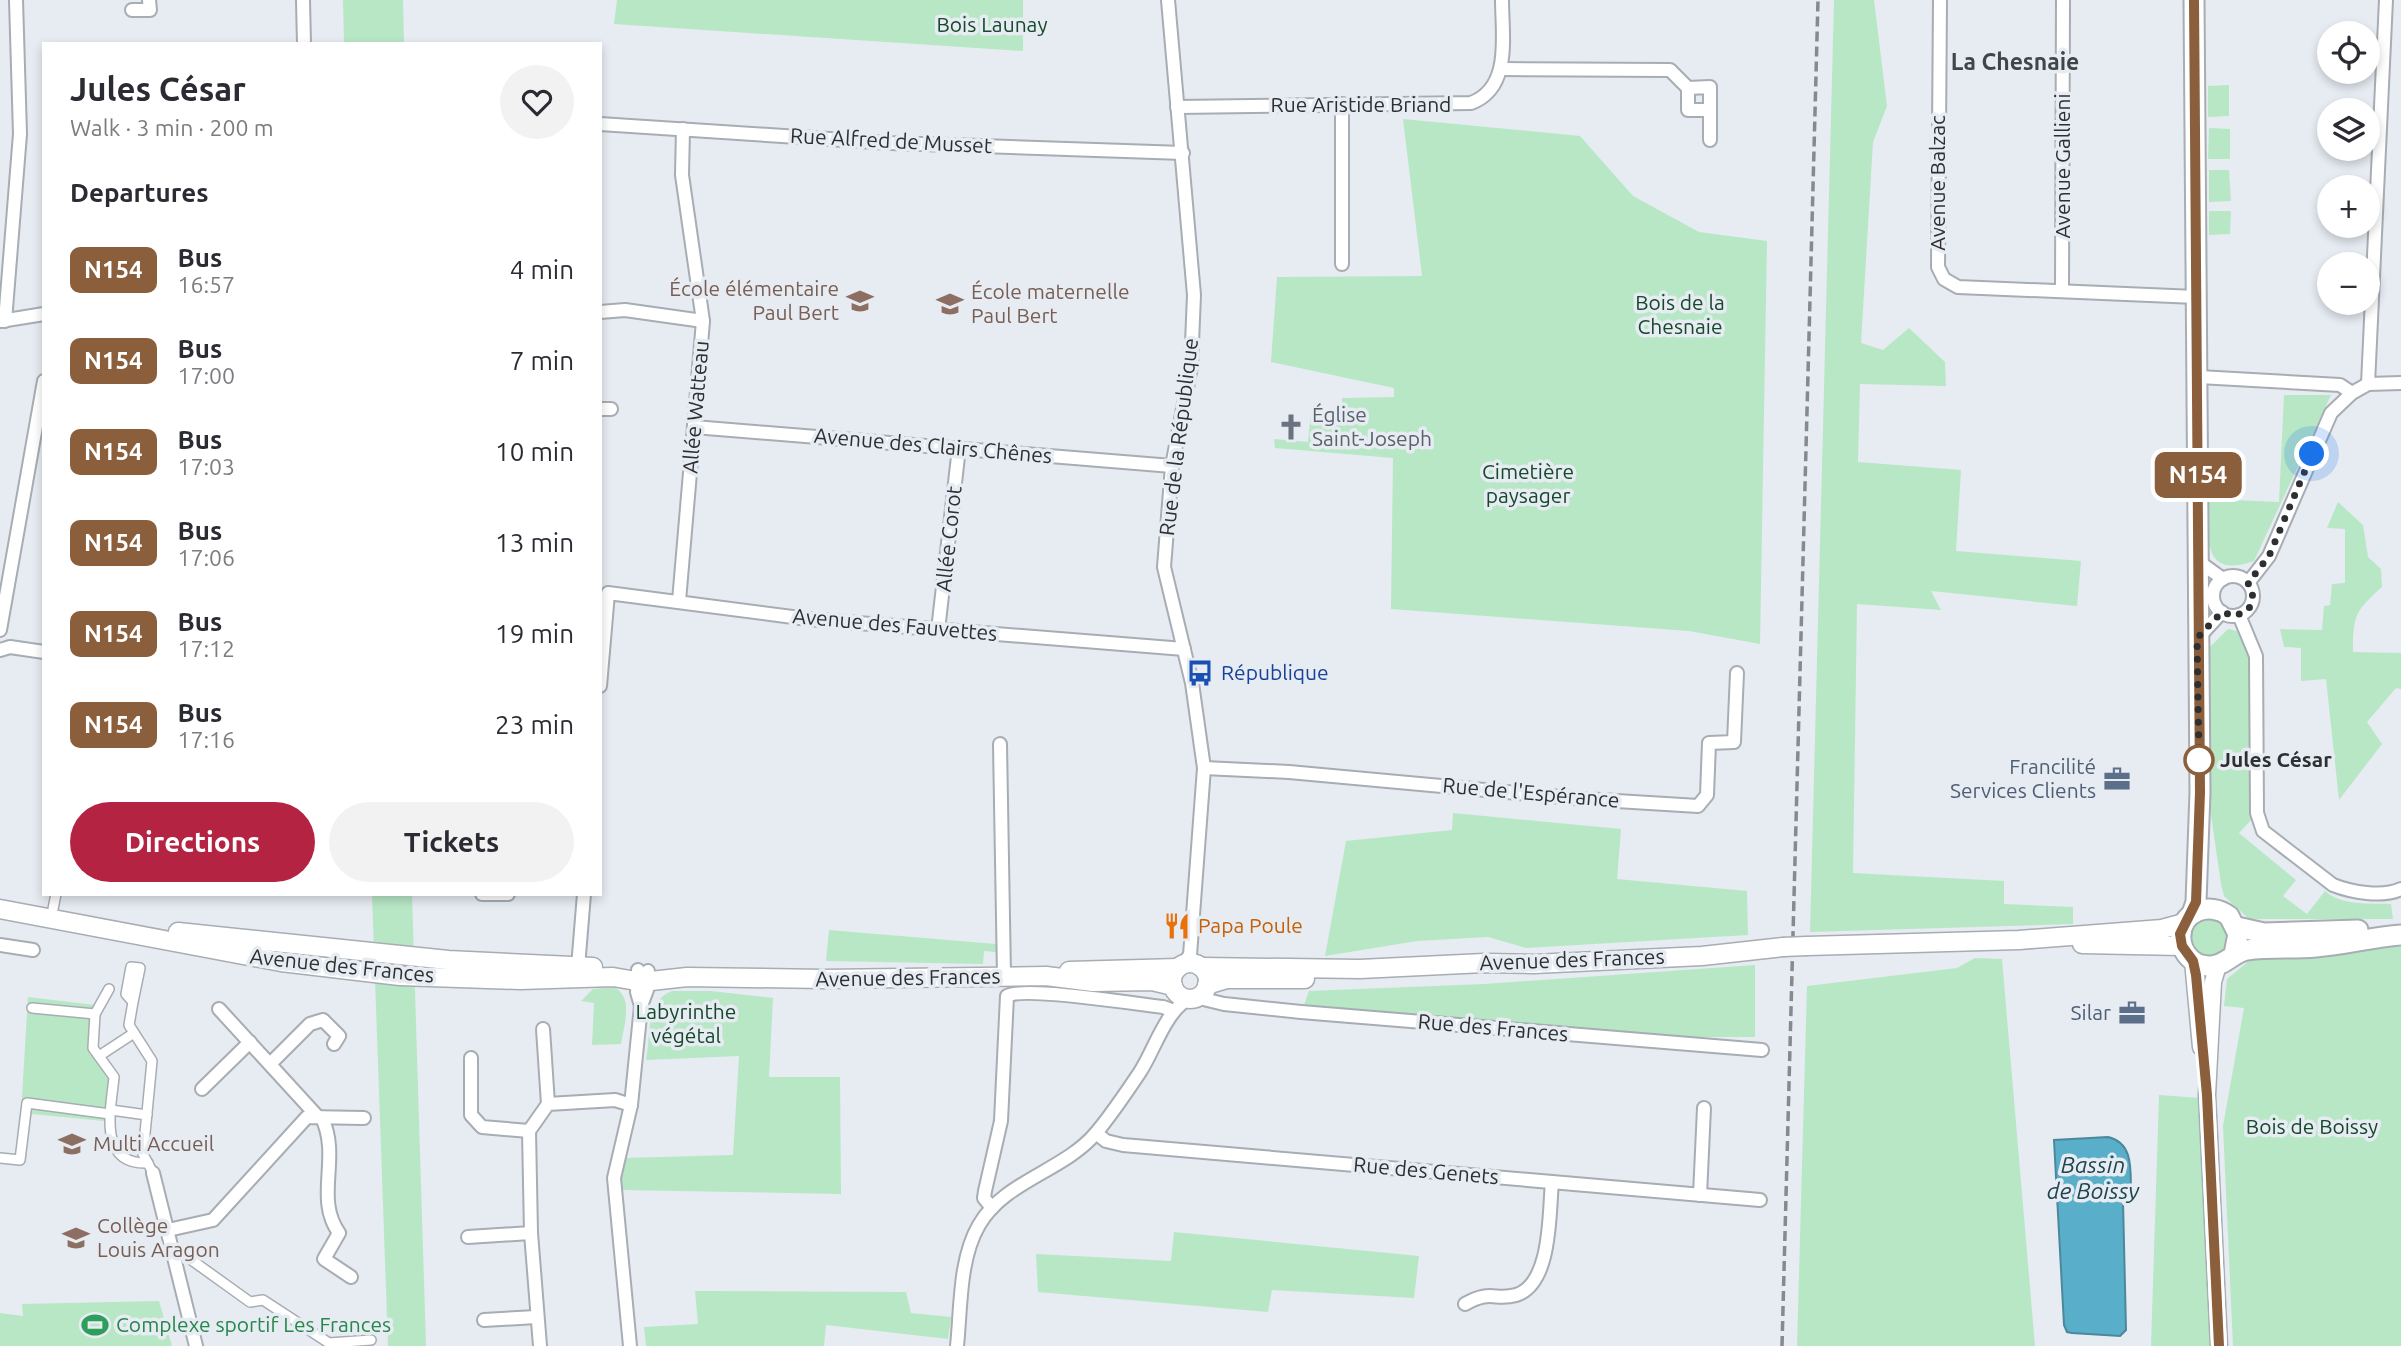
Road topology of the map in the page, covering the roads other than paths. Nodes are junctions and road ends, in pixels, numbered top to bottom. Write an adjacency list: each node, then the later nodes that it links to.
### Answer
1 (16, 0): 26 (street)
2 (149, 0): 10 (street)
3 (303, 0): 11 (street)
4 (1168, 0): 15 (street, Rue de la République)
5 (1502, 0): 12 (street)
6 (1940, 0): 22 (street, Avenue Balzac)
7 (2063, 0): 22 (street, Avenue Gallieni)
8 (2194, 0): 23 (main road)
9 (2386, 0): 30 (street)
10 (132, 10)
11 (304, 42)
12 (1502, 69): 13 (street); 14 (street, Rue Aristide Briand)
13 (1688, 88): 16 (street); 16 (street)
14 (1342, 104): 15 (street, Rue Aristide Briand); 21 (street)
15 (1177, 107): 20 (street, Rue de la République)
16 (1710, 110): 19 (street)
17 (602, 124): 18 (street, Rue Alfred de Musset)
18 (683, 129): 20 (street, Rue Alfred de Musset); 27 (street, Allée Watteau)
19 (1710, 140)
20 (1183, 153): 35 (street, Rue de la République)
21 (1342, 264)
22 (2062, 290): 23 (street, Avenue Balzac)
23 (2196, 297): 28 (main road)
24 (602, 312): 27 (street)
25 (42, 314): 26 (street)
26 (2, 321)
27 (703, 321): 33 (street, Allée Watteau)
28 (2199, 377): 32 (street); 36 (main road)
29 (2401, 383): 30 (street)
30 (2368, 384): 32 (street)
31 (42, 392): 42 (street)
32 (2352, 393): 38 (street)
33 (694, 427): 34 (street, Avenue des Clairs Chênes); 39 (street, Allée Watteau)
34 (959, 448): 35 (street, Avenue des Clairs Chênes); 43 (street, Allée Corot)
35 (1172, 466): 45 (street, Rue de la République)
36 (2199, 561): 37 (street); 44 (main road)
37 (2223, 579): 38 (street); 40 (street)
38 (2248, 583): 41 (street)
39 (679, 601): 43 (street, Avenue des Fauvettes); 48 (street, Avenue des Fauvettes)
40 (2222, 612): 41 (street); 44 (street)
41 (2239, 615): 53 (street)
42 (0, 630)
43 (938, 630): 45 (street, Avenue des Fauvettes)
44 (2197, 638): 52 (main road)
45 (1184, 649): 51 (street, Rue de la République)
46 (0, 650): 47 (street)
47 (42, 652)
48 (602, 663)
49 (1737, 673): 51 (street, Rue de l'Espérance)
50 (1000, 744): 71 (street)
51 (1204, 768): 67 (street, Rue de la République)
52 (2200, 792): 58 (main road); 59 (main road)
53 (2401, 889)
54 (584, 896): 69 (street)
55 (0, 897): 56 (main road, Avenue des Frances)
56 (54, 901): 69 (main road, Avenue des Frances)
57 (0, 909): 69 (main road, Avenue des Frances)
58 (2218, 909): 59 (main road); 60 (main road)
59 (2188, 918): 62 (main road); 65 (main road)
60 (2237, 927): 61 (main road); 66 (main road)
61 (2401, 933): 66 (main road)
62 (2019, 940): 65 (main road); 68 (main road, Avenue des Frances, bridge)
63 (0, 945): 64 (street)
64 (33, 950)
65 (2187, 954): 66 (main road); 89 (street)
66 (2226, 959): 89 (street)
67 (1189, 964): 68 (main road, Avenue des Frances); 72 (main road, Avenue des Frances); 74 (main road); 74 (main road)
68 (1360, 969): 74 (main road, Avenue des Frances)
69 (582, 973): 70 (main road, Avenue des Frances)
70 (642, 976): 71 (main road, Avenue des Frances); 91 (street)
71 (1004, 976): 72 (main road, Avenue des Frances)
72 (1046, 976): 74 (main road, Avenue des Frances)
73 (109, 989): 79 (street)
74 (1191, 991): 78 (street); 84 (street, Rue des Frances)
75 (133, 1002): 81 (street)
76 (32, 1008): 79 (street)
77 (219, 1009): 82 (street)
78 (1174, 1011): 98 (street); 104 (street, Avenue des Frances)
79 (95, 1014): 85 (street)
80 (543, 1029): 90 (street)
81 (134, 1033): 85 (street); 94 (street)
82 (250, 1042): 87 (street); 88 (street)
83 (334, 1044): 87 (street)
84 (1762, 1050)
85 (99, 1056): 93 (street)
86 (471, 1058): 97 (street)
87 (271, 1063): 95 (street)
88 (202, 1089)
89 (2207, 1095): 118 (street)
90 (548, 1104): 91 (street); 97 (street)
91 (631, 1105): 116 (street)
92 (1704, 1108): 102 (street)
93 (111, 1112): 94 (street); 99 (street); 100 (street)
94 (147, 1115): 100 (street)
95 (320, 1117): 96 (street); 105 (street); 109 (street)
96 (364, 1118)
97 (528, 1131): 106 (street)
98 (1096, 1133): 101 (street, Rue des Genets); 104 (street)
99 (0, 1158)
100 (150, 1168): 105 (street)
101 (1552, 1182): 102 (street, Rue des Genets); 110 (street)
102 (1700, 1195): 103 (street, Rue des Genets)
103 (1760, 1200)
104 (992, 1209): 117 (street)
105 (168, 1230): 108 (street)
106 (531, 1233): 107 (street); 111 (street)
107 (468, 1237)
108 (172, 1246): 113 (street); 114 (street)
109 (351, 1277)
110 (1465, 1304)
111 (536, 1317): 112 (street); 115 (street)
112 (484, 1320)
113 (371, 1340)
114 (196, 1346)
115 (540, 1346)
116 (631, 1346)
117 (957, 1346)
118 (2219, 1346)

